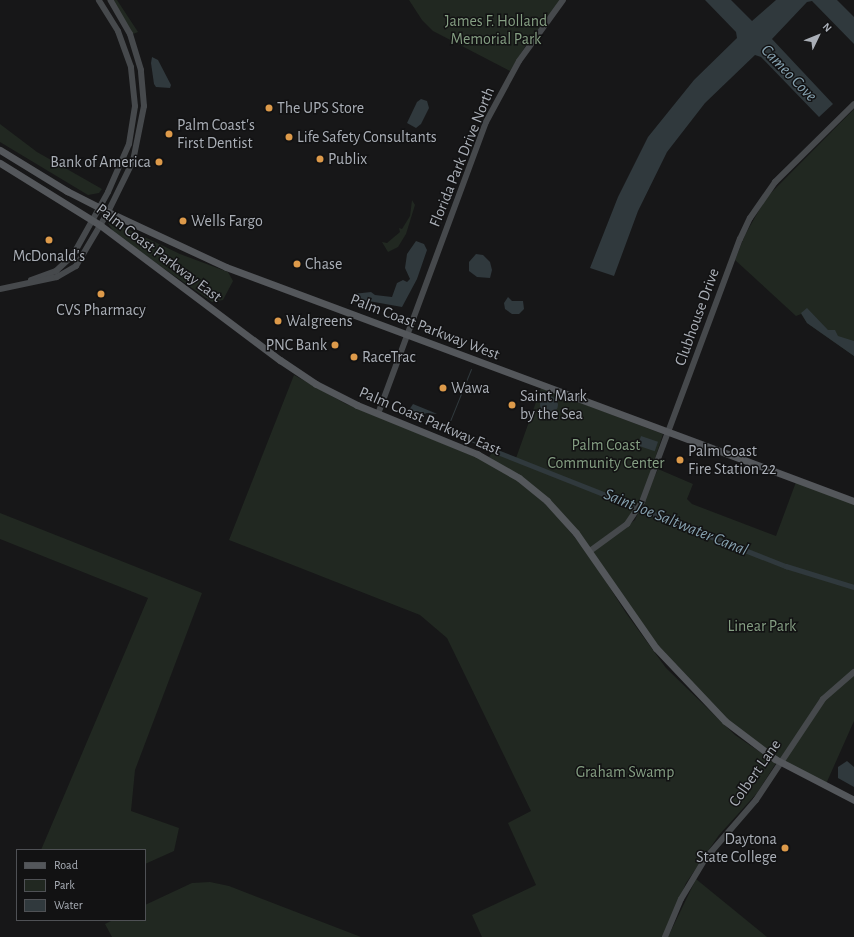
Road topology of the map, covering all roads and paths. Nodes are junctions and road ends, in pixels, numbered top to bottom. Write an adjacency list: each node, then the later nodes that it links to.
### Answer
1 (99, 0): 7 (street)
2 (110, 0): 8 (street)
3 (563, 0): 15 (street, Florida Park Drive North)
4 (854, 104): 17 (street, Clubhouse Drive)
5 (0, 150): 7 (main road, Palm Coast Parkway West)
6 (0, 163): 9 (main road, Palm Coast Parkway East)
7 (100, 208): 8 (main road, Palm Coast Parkway West); 9 (street)
8 (108, 212): 10 (street); 15 (main road, Palm Coast Parkway West)
9 (93, 220): 10 (main road, Palm Coast Parkway East); 13 (street)
10 (100, 225): 11 (main road, Palm Coast Parkway East); 12 (street)
11 (111, 234): 12 (street); 16 (main road, Palm Coast Parkway East)
12 (94, 238): 13 (street)
13 (13, 287): 14 (street)
14 (0, 289)
15 (406, 335): 16 (street, Florida Park Drive North); 17 (main road, Palm Coast Parkway West)
16 (378, 414): 19 (main road, Palm Coast Parkway East)
17 (668, 432): 18 (main road, Palm Coast Parkway West); 19 (street, Clubhouse Drive)
18 (854, 501)
19 (590, 551): 21 (main road, Palm Coast Parkway East)
20 (854, 672): 21 (street, Colbert Lane)
21 (780, 762): 22 (main road, Palm Coast Parkway East); 23 (street, Colbert Lane)
22 (854, 800)
23 (665, 937)

